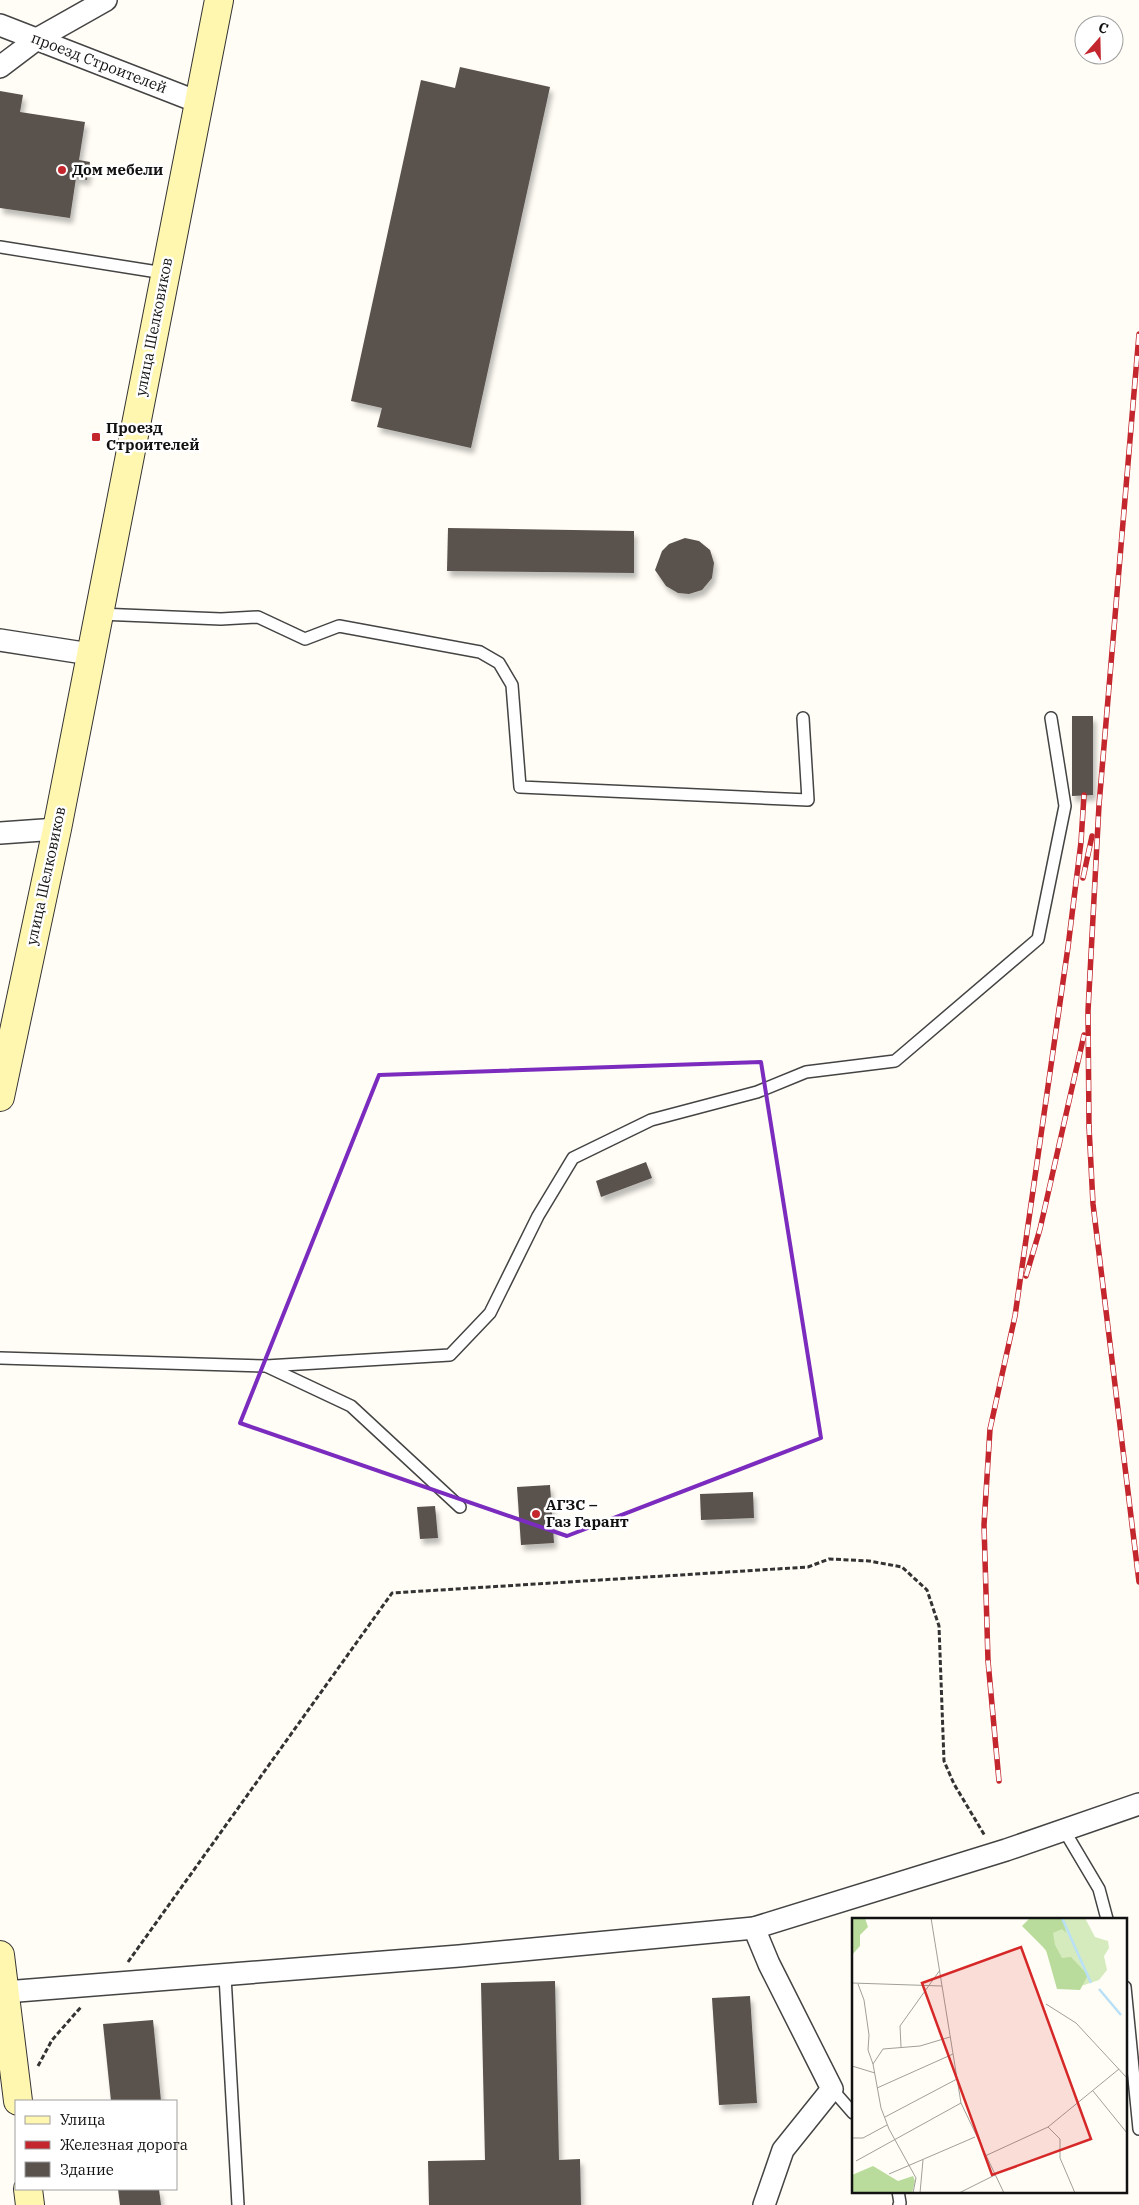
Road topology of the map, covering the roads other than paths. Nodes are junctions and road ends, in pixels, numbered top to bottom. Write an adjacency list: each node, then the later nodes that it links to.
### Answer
1 (106, 0): 4 (street)
2 (219, 0): 6 (street, улица Шелковиков)
3 (0, 25): 4 (street, проезд Строителей)
4 (37, 39): 5 (street); 6 (street, проезд Строителей)
5 (0, 67)
6 (198, 102): 8 (street, улица Шелковиков)
7 (0, 247): 8 (lane)
8 (164, 273): 9 (street, улица Шелковиков)
9 (97, 614): 11 (street, улица Шелковиков); 12 (lane)
10 (0, 640): 11 (street)
11 (90, 654): 14 (street, улица Шелковиков)
12 (803, 718)
13 (1050, 718): 18 (lane)
14 (57, 829): 15 (street); 16 (street, улица Шелковиков)
15 (0, 833)
16 (0, 1097)
17 (0, 1358): 18 (lane)
18 (266, 1366): 19 (lane)
19 (460, 1507)
20 (1139, 1804): 21 (street)
21 (1064, 1830): 22 (lane); 23 (street)
22 (1107, 1918)
23 (754, 1928): 25 (street); 29 (street)
24 (0, 1955): 26 (street)
25 (225, 1976): 26 (street); 35 (lane)
26 (5, 1992): 28 (street)
27 (1126, 1997): 31 (lane)
28 (23, 2089)
29 (832, 2089): 30 (lane); 36 (street)
30 (852, 2112)
31 (1139, 2129)
32 (28, 2190): 34 (street)
33 (898, 2192): 37 (lane)
34 (30, 2205)
35 (238, 2205)
36 (764, 2205)
37 (899, 2205)

